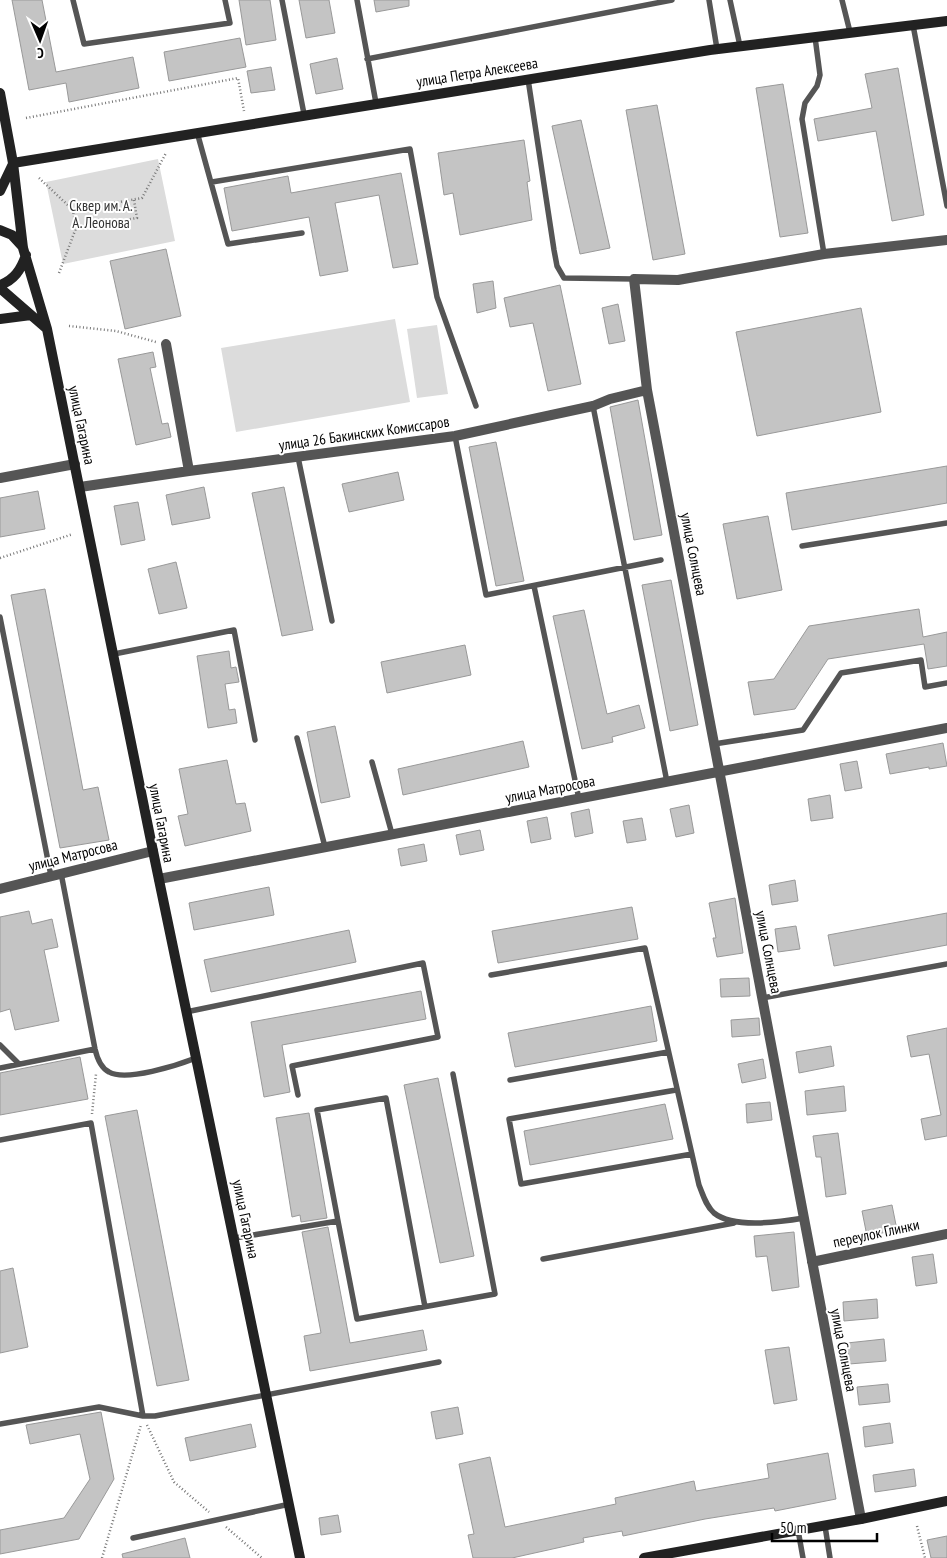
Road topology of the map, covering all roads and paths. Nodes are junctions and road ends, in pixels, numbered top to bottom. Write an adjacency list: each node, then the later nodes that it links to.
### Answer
1 (73, 0): 2 (lane)
2 (225, 0)
3 (282, 0): 20 (lane)
4 (357, 0): 15 (lane)
5 (672, 0): 15 (lane)
6 (709, 0): 14 (lane)
7 (730, 0): 13 (lane)
8 (842, 0): 11 (lane)
9 (947, 21): 10 (main road, улица Петра Алексеева)
10 (913, 25): 11 (main road, улица Петра Алексеева); 29 (lane)
11 (850, 32): 12 (main road, улица Петра Алексеева)
12 (815, 37): 13 (main road, улица Петра Алексеева); 36 (lane)
13 (740, 46): 14 (main road, улица Петра Алексеева)
14 (717, 49): 16 (main road, улица Петра Алексеева)
15 (368, 59): 18 (lane)
16 (528, 78): 18 (main road, улица Петра Алексеева); 38 (lane)
17 (0, 92): 24 (main road, улица Гагарина)
18 (376, 103): 20 (main road, улица Петра Алексеева)
19 (244, 111): 21 (path)
20 (304, 114): 22 (main road, улица Петра Алексеева)
21 (26, 118)
22 (197, 132): 24 (main road, улица Петра Алексеева); 26 (lane)
23 (166, 153): 28 (path)
24 (13, 163): 27 (main road); 35 (main road, улица Гагарина)
25 (39, 178): 30 (path)
26 (212, 182): 33 (lane); 46 (lane)
27 (0, 191)
28 (134, 200): 30 (path); 31 (path)
29 (947, 206)
30 (73, 210): 31 (path)
31 (76, 228): 37 (path)
32 (0, 230): 35 (main road)
33 (302, 233)
34 (947, 240): 36 (street)
35 (25, 252): 39 (main road); 43 (main road, улица Гагарина)
36 (824, 254): 38 (street)
37 (59, 273)
38 (634, 279): 45 (street, улица Солнцева)
39 (0, 286): 40 (main road)
40 (31, 315): 41 (main road); 43 (main road)
41 (0, 319)
42 (69, 326): 44 (path)
43 (47, 328): 50 (main road, улица Гагарина)
44 (166, 344): 51 (street)
45 (647, 390): 47 (street, улица 26 Бакинских Комиссаров); 68 (street, улица Солнцева)
46 (476, 406)
47 (593, 406): 48 (street, улица 26 Бакинских Комиссаров); 59 (lane)
48 (455, 436): 49 (street, улица 26 Бакинских Комиссаров); 60 (lane)
49 (298, 456): 51 (street, улица 26 Бакинских Комиссаров); 62 (lane)
50 (75, 464): 52 (street); 53 (main road, улица Гагарина)
51 (189, 471): 53 (street, улица 26 Бакинских Комиссаров)
52 (0, 478)
53 (80, 487): 63 (main road, улица Гагарина)
54 (947, 523): 56 (lane)
55 (73, 534): 57 (path)
56 (802, 546)
57 (0, 558)
58 (661, 560): 59 (lane)
59 (625, 567): 60 (lane); 71 (lane)
60 (534, 586): 72 (lane)
61 (0, 617): 76 (lane)
62 (332, 621)
63 (114, 654): 67 (lane); 75 (main road, улица Гагарина)
64 (947, 683): 68 (lane)
65 (947, 728): 70 (street, улица Матросова)
66 (297, 738): 74 (lane)
67 (255, 740)
68 (714, 744): 70 (street, улица Солнцева)
69 (372, 762): 73 (lane)
70 (720, 772): 71 (street, улица Матросова); 81 (street, улица Солнцева)
71 (667, 782): 72 (street, улица Матросова)
72 (579, 799): 73 (street, улица Матросова)
73 (392, 834): 74 (street, улица Матросова)
74 (325, 847): 77 (street, улица Матросова)
75 (152, 851): 76 (street, улица Матросова); 77 (main road, улица Гагарина)
76 (56, 874): 78 (street, улица Матросова); 84 (lane)
77 (159, 879): 82 (main road, улица Гагарина)
78 (0, 889)
79 (947, 964): 81 (lane)
80 (491, 975): 85 (lane)
81 (762, 998): 97 (street, улица Солнцева)
82 (186, 1012): 87 (main road, улица Гагарина); 93 (lane)
83 (0, 1045): 88 (lane)
84 (95, 1049): 86 (lane); 88 (lane)
85 (668, 1052): 91 (lane); 92 (lane)
86 (97, 1057): 87 (lane); 94 (path)
87 (196, 1058): 101 (main road, улица Гагарина)
88 (19, 1064): 89 (lane)
89 (0, 1068)
90 (453, 1074): 104 (lane)
91 (510, 1080)
92 (676, 1090): 96 (lane); 96 (lane)
93 (298, 1095)
94 (91, 1123): 95 (lane); 107 (lane)
95 (0, 1140)
96 (692, 1154): 99 (lane)
97 (804, 1218): 99 (lane); 103 (street, улица Солнцева)
98 (338, 1221): 101 (lane); 104 (lane); 104 (lane)
99 (739, 1222): 102 (lane)
100 (947, 1234): 103 (street, переулок Глинки)
101 (235, 1238): 106 (main road, улица Гагарина)
102 (542, 1259)
103 (812, 1262): 111 (street, улица Солнцева)
104 (425, 1306)
105 (439, 1362): 106 (lane)
106 (267, 1394): 107 (lane); 110 (main road, улица Гагарина)
107 (143, 1416): 108 (lane); 112 (path); 117 (path)
108 (0, 1424)
109 (947, 1501): 111 (main road)
110 (290, 1504): 112 (lane); 119 (main road, улица Гагарина)
111 (860, 1519): 113 (main road)
112 (218, 1520): 116 (lane); 118 (path)
113 (825, 1526): 115 (main road); 122 (lane)
114 (918, 1526): 123 (path)
115 (798, 1530): 120 (main road); 121 (lane)
116 (133, 1538)
117 (102, 1558)
118 (262, 1558)
119 (300, 1558)
120 (644, 1558)
121 (803, 1558)
122 (830, 1558)
123 (925, 1558)

